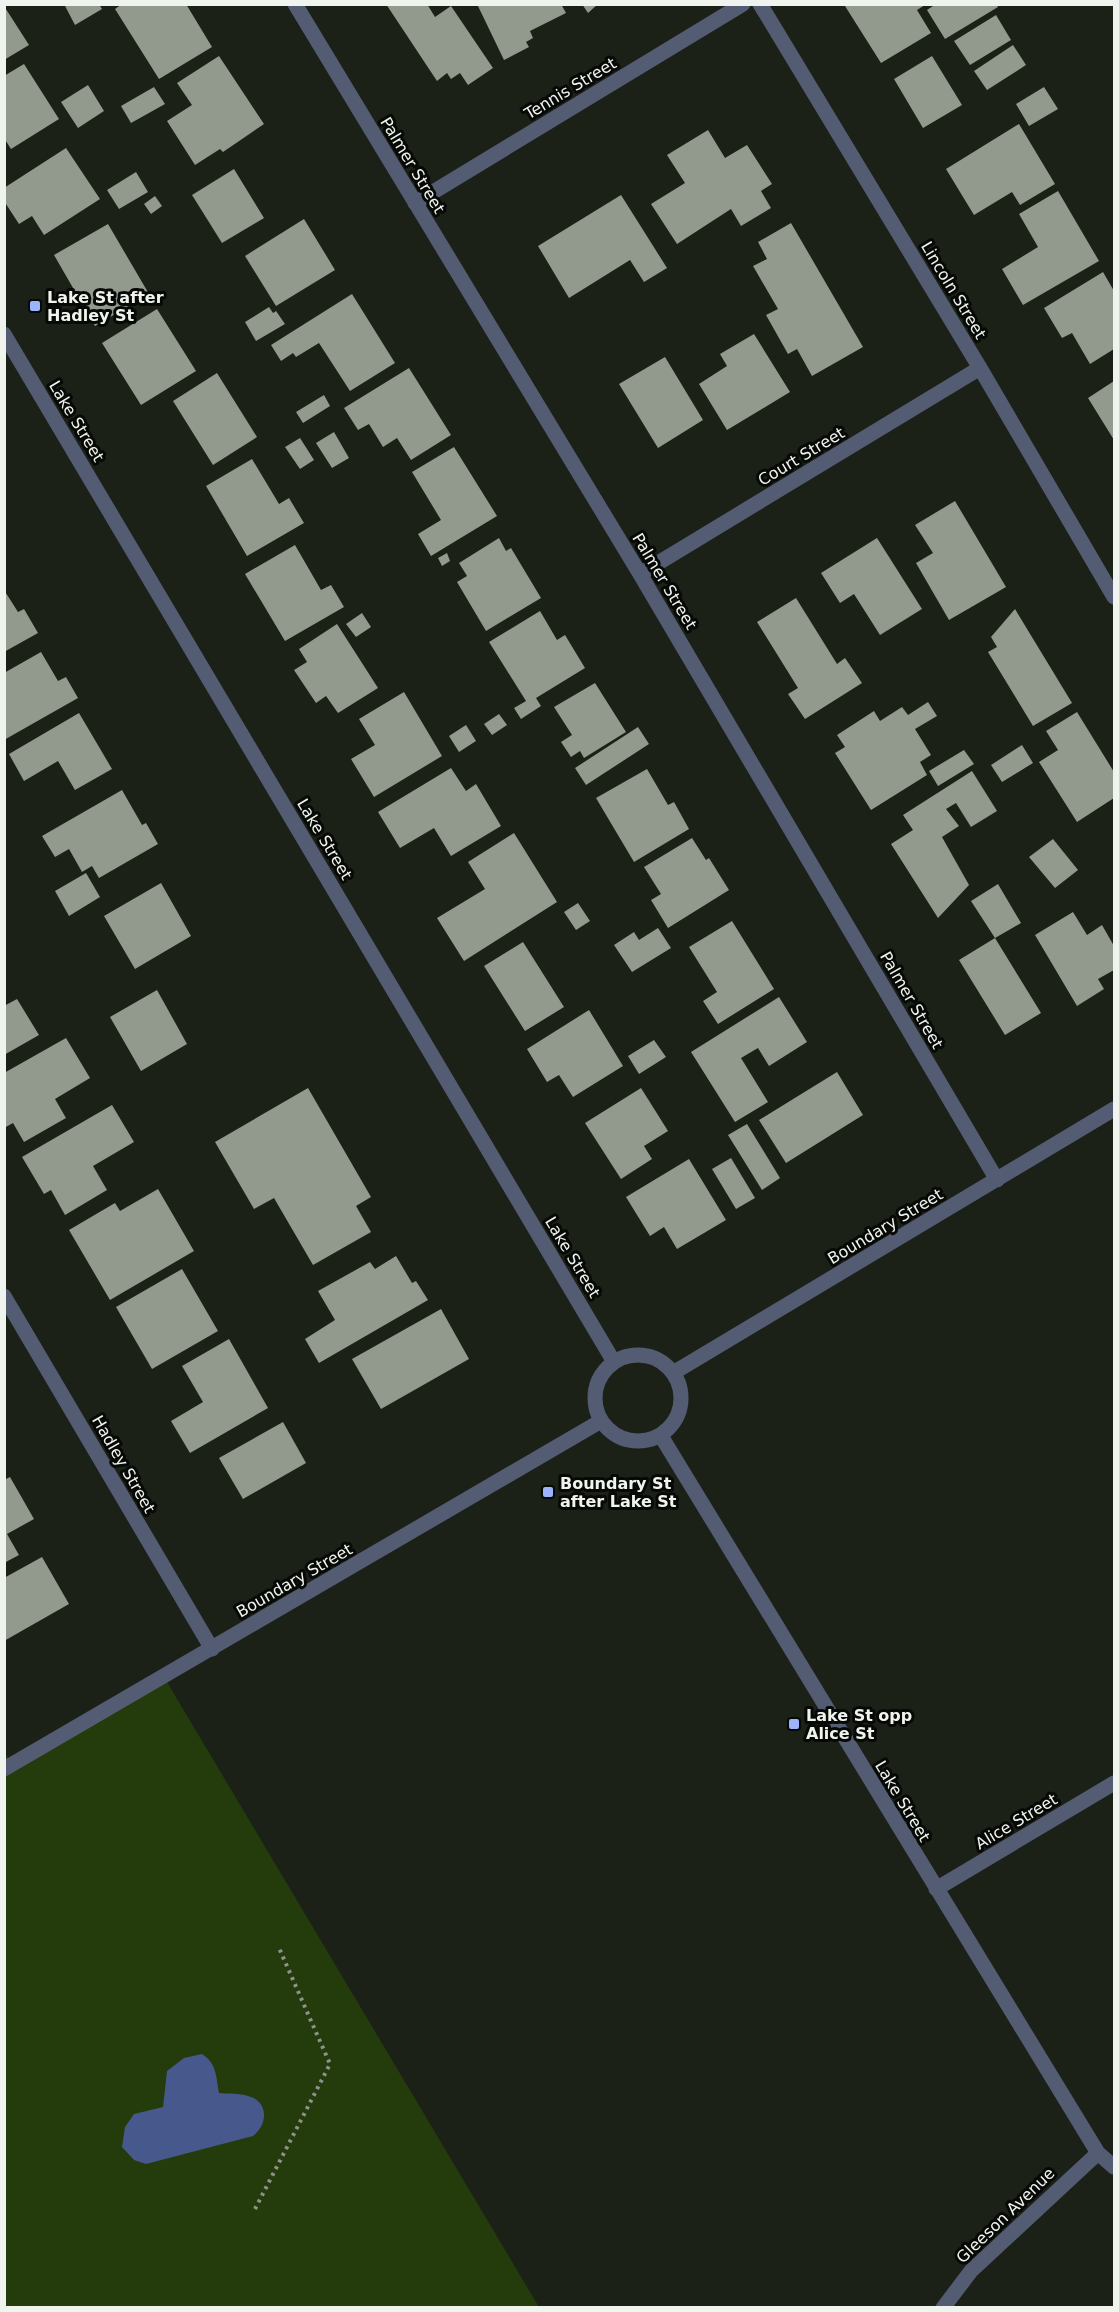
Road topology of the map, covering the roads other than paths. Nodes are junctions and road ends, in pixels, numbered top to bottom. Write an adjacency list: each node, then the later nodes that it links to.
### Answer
1 (295, 4): 4 (street, Palmer Street)
2 (744, 4): 4 (street, Tennis Street)
3 (760, 4): 6 (street, Lincoln Street)
4 (415, 203): 7 (street, Palmer Street)
5 (4, 334): 12 (street, Lake Street)
6 (980, 368): 7 (street, Court Street); 8 (street, Lincoln Street)
7 (640, 574): 10 (street, Palmer Street)
8 (1114, 597)
9 (1114, 1109): 10 (street, Boundary Street)
10 (998, 1180): 13 (street, Boundary Street)
11 (4, 1296): 16 (street, Hadley Street)
12 (614, 1362): 13 (street); 14 (street)
13 (673, 1373): 15 (street)
14 (601, 1421): 15 (street); 16 (street, Boundary Street)
15 (660, 1436): 19 (street, Lake Street)
16 (212, 1649): 17 (street, Boundary Street)
17 (4, 1769)
18 (1114, 1783): 19 (street, Alice Street)
19 (936, 1889): 20 (street, Lake Street)
20 (1098, 2153): 21 (street, Lake Street); 22 (street, Gleeson Avenue)
21 (1114, 2167)
22 (943, 2307)

